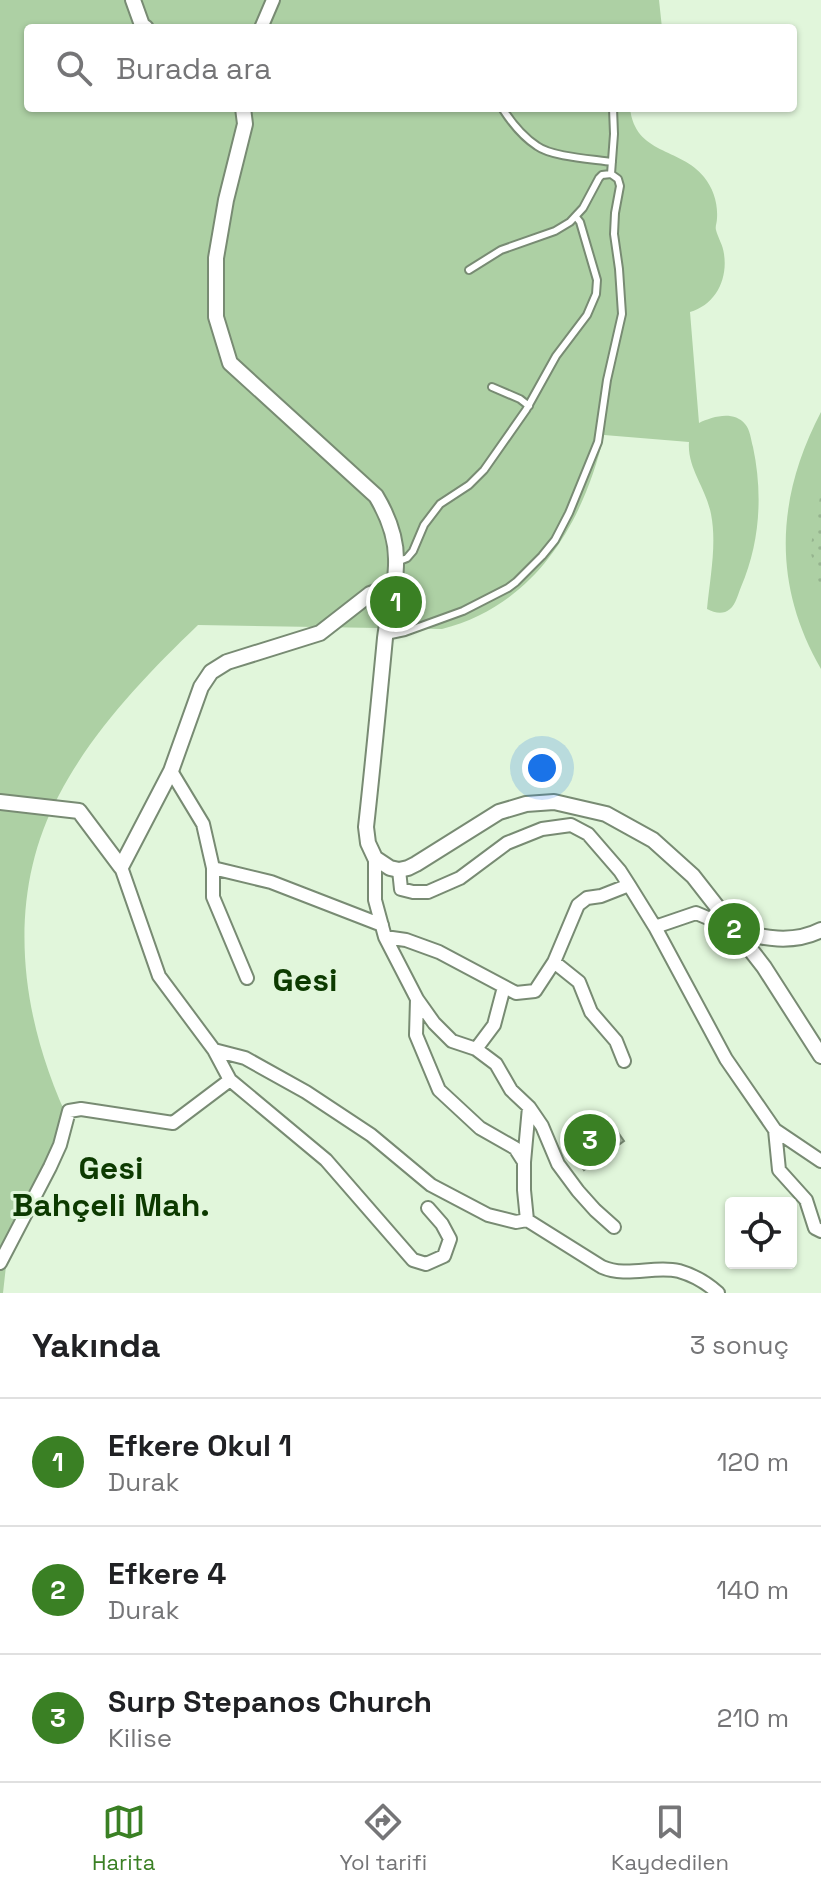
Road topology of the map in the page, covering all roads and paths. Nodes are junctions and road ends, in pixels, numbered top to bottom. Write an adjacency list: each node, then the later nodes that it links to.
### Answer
1 (133, 0): 3 (street)
2 (273, 0): 4 (street)
3 (142, 24)
4 (263, 24)
5 (244, 112): 14 (street)
6 (505, 112): 8 (lane)
7 (613, 112): 8 (lane)
8 (612, 162): 9 (lane)
9 (611, 174): 10 (lane); 16 (lane)
10 (576, 217): 11 (lane); 13 (lane)
11 (469, 270)
12 (492, 387): 13 (lane)
13 (529, 406): 14 (lane)
14 (397, 562): 15 (street)
15 (394, 590): 16 (street); 17 (street)
16 (386, 636): 19 (street)
17 (171, 771): 20 (street); 21 (street)
18 (0, 802): 20 (street)
19 (375, 858): 22 (street); 27 (street)
20 (121, 867): 33 (street)
21 (213, 868): 27 (street); 29 (street)
22 (399, 870): 23 (street); 25 (street)
23 (629, 885): 24 (street); 28 (street)
24 (655, 927): 25 (street); 38 (street)
25 (734, 929): 26 (street); 34 (street)
26 (821, 930)
27 (384, 931): 30 (street); 31 (street)
28 (554, 962): 30 (street); 35 (street)
29 (247, 978)
30 (504, 987): 32 (street)
31 (417, 999): 32 (street); 40 (street)
32 (476, 1049): 37 (street)
33 (214, 1050): 36 (street); 42 (street)
34 (821, 1056)
35 (624, 1061)
36 (230, 1080): 41 (street); 45 (street)
37 (529, 1107): 40 (street); 43 (street)
38 (775, 1130): 39 (street); 44 (street)
39 (821, 1161)
40 (524, 1162): 42 (street)
41 (428, 1208)
42 (527, 1220): 46 (street)
43 (614, 1227)
44 (821, 1231)
45 (0, 1263)
46 (718, 1293)

